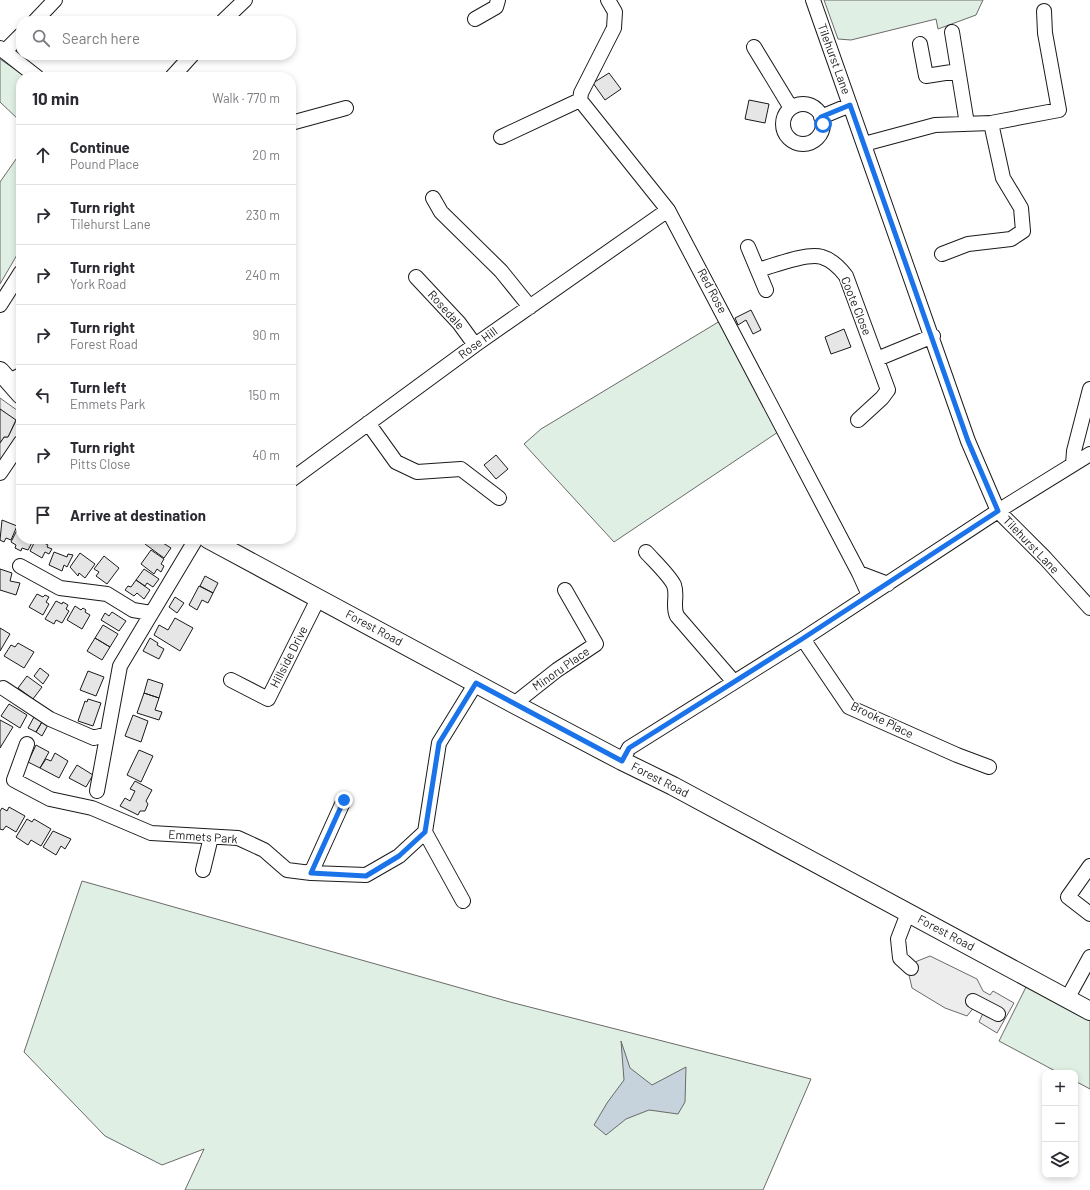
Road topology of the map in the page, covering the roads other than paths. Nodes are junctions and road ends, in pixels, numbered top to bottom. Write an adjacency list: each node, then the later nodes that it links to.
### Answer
1 (55, 0): 7 (street)
2 (245, 0): 8 (street)
3 (498, 0): 9 (street)
4 (608, 0): 21 (street)
5 (813, 0): 22 (street, Tilehurst Lane)
6 (1044, 11): 27 (street)
7 (40, 16)
8 (228, 16)
9 (475, 19)
10 (952, 32): 18 (street)
11 (16, 39): 14 (street)
12 (920, 44): 18 (street)
13 (754, 47): 24 (street)
14 (3, 49): 15 (street)
15 (16, 59)
16 (17, 60): 19 (street)
17 (188, 60): 20 (street)
18 (958, 71): 28 (street)
19 (32, 72)
20 (179, 72)
21 (580, 100): 29 (street); 32 (street, Red Rose)
22 (850, 105): 25 (street); 30 (street, Tilehurst Lane)
23 (346, 108): 26 (street)
24 (792, 108): 25 (street); 25 (street)
25 (821, 117)
26 (296, 122)
27 (991, 123): 28 (street); 34 (street)
28 (967, 124): 30 (street)
29 (501, 137)
30 (864, 144): 41 (street, Tilehurst Lane)
31 (433, 198): 40 (street)
32 (668, 210): 40 (street, Rose Hill); 60 (street, Red Rose)
33 (748, 247): 35 (street)
34 (942, 254)
35 (758, 270): 38 (street); 43 (street, Coote Close)
36 (416, 277): 42 (street, Rosedale)
37 (16, 280): 39 (street)
38 (766, 290)
39 (0, 305)
40 (530, 307): 42 (street, Rose Hill)
41 (933, 336): 43 (street); 55 (street, Tilehurst Lane)
42 (475, 345): 48 (street, Rose Hill)
43 (877, 359): 47 (street, Coote Close)
44 (7, 378): 46 (main road)
45 (1090, 389): 51 (street)
46 (16, 390)
47 (858, 420)
48 (368, 423): 53 (street, Rose Hill); 54 (street)
49 (16, 449): 52 (street)
50 (1090, 454): 51 (street)
51 (1073, 464): 55 (street)
52 (0, 473)
53 (296, 476)
54 (499, 498)
55 (998, 511): 61 (street); 65 (street, Tilehurst Lane)
56 (193, 544): 66 (street)
57 (220, 544): 64 (main road, Forest Road)
58 (646, 552): 69 (street)
59 (20, 566): 66 (street)
60 (860, 573): 61 (street); 63 (street, Red Rose)
61 (888, 584): 63 (street)
62 (565, 590): 72 (street, Minoru Place)
63 (869, 595): 67 (street)
64 (318, 598): 68 (street, Hillside Drive); 70 (main road, Forest Road)
65 (1090, 608)
66 (151, 613): 73 (street)
67 (802, 639): 69 (street); 76 (street, Brooke Place)
68 (231, 680)
69 (734, 682): 75 (street)
70 (476, 683): 72 (main road, Forest Road); 79 (street)
71 (3, 688): 73 (street)
72 (514, 704): 75 (main road, Forest Road)
73 (106, 734): 77 (street)
74 (27, 744): 80 (street, Emmets Park)
75 (622, 761): 85 (main road, Forest Road)
76 (989, 767)
77 (97, 791)
78 (344, 800): 83 (street)
79 (425, 832): 83 (street, Emmets Park); 84 (street)
80 (211, 837): 82 (street); 83 (street, Emmets Park)
81 (1090, 866): 86 (street)
82 (203, 870)
83 (311, 873)
84 (463, 901)
85 (908, 913): 88 (street); 89 (main road, Forest Road)
86 (1090, 914)
87 (1090, 957): 89 (street)
88 (911, 968)
89 (1067, 999): 91 (main road, Forest Road)
90 (973, 1001): 92 (street)
91 (1090, 1011)
92 (998, 1014)

